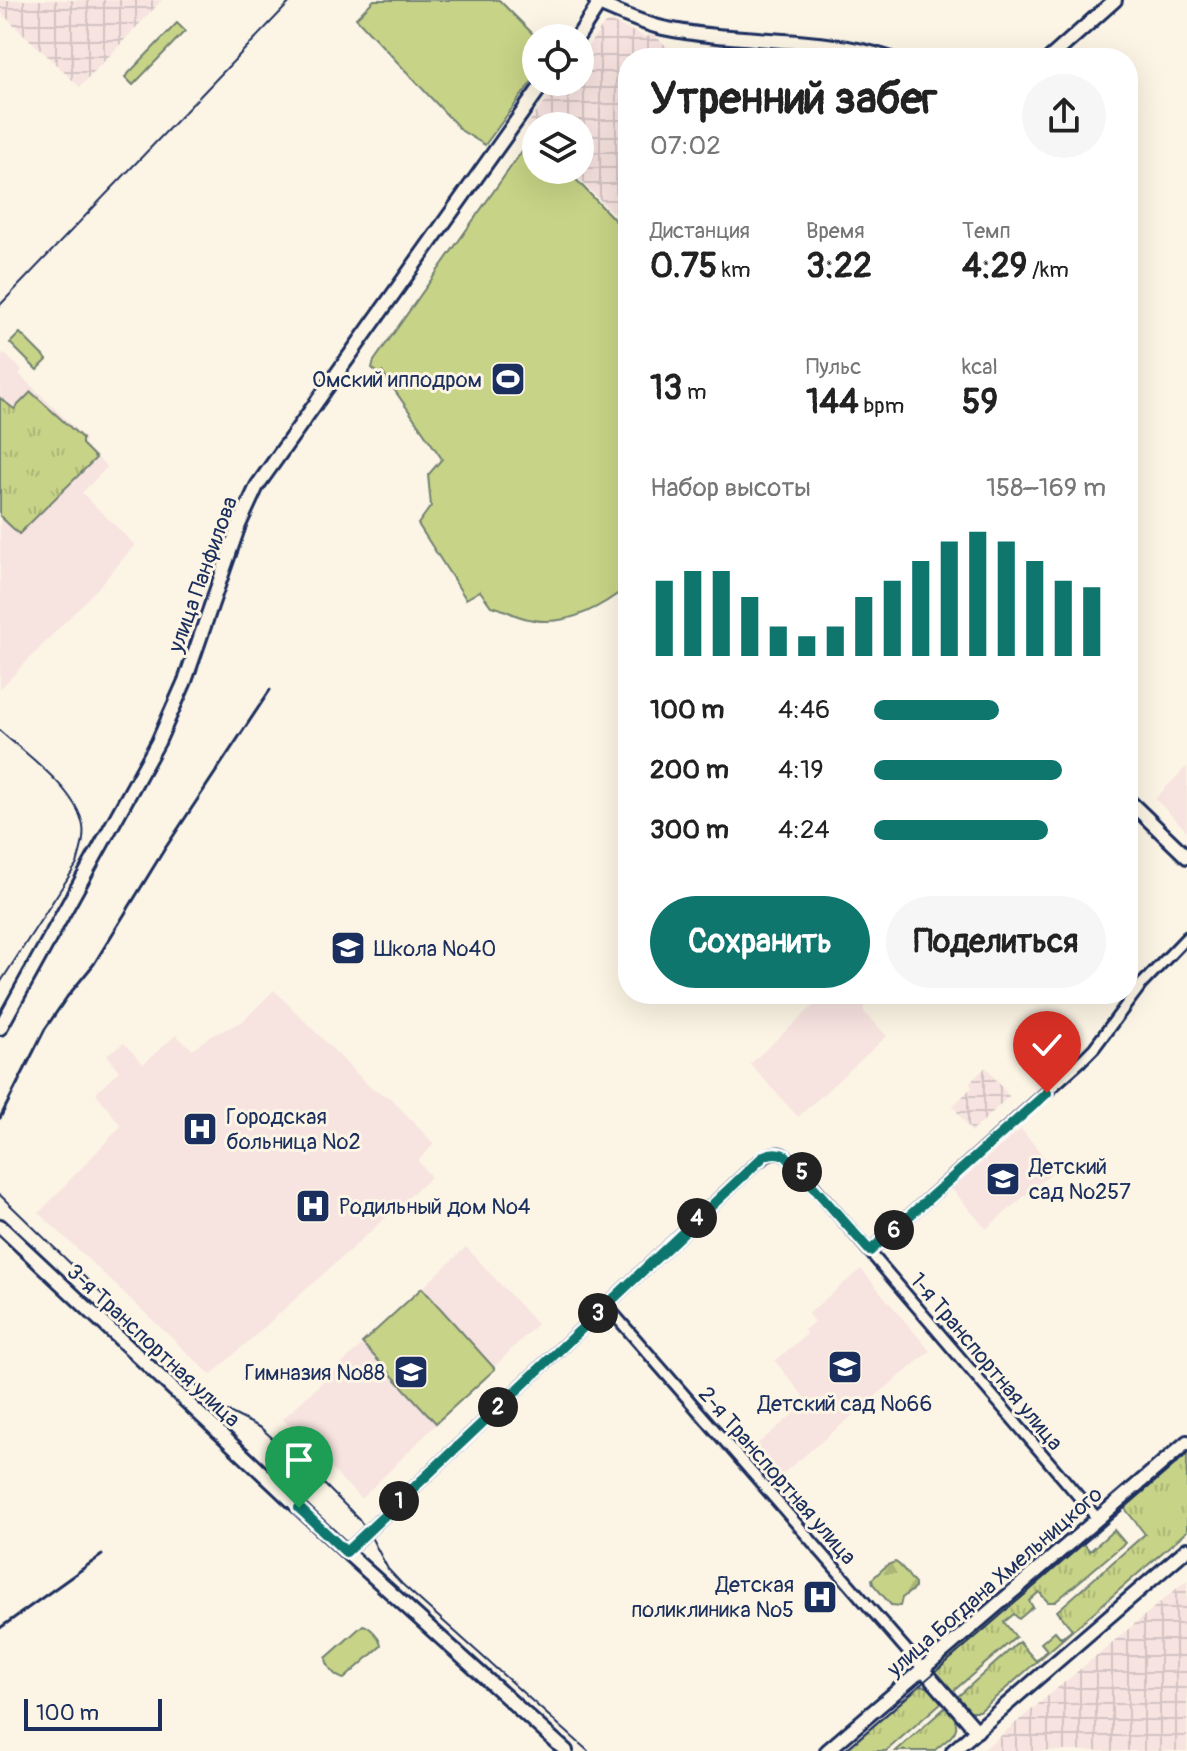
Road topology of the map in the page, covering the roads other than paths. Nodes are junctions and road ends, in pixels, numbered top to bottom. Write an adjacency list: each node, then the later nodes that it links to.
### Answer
1 (1115, 0): 5 (main road)
2 (597, 2): 3 (main road); 4 (main road)
3 (585, 24)
4 (843, 48)
5 (1061, 48)
6 (534, 96): 12 (main road, улица Панфилова)
7 (1138, 810): 8 (main road)
8 (1187, 857)
9 (1187, 937): 10 (street)
10 (1138, 989)
11 (1127, 1004): 14 (street)
12 (0, 1028)
13 (0, 1226): 19 (main road, 3-я Транспортная улица)
14 (870, 1251): 15 (street, 1-я Транспортная улица); 17 (street, 1-я Транспортная улица)
15 (606, 1305): 19 (street); 20 (street, 2-я Транспортная улица)
16 (1187, 1442): 17 (main road, улица Богдана Хмельницкого)
17 (1097, 1518): 20 (main road, улица Богдана Хмельницкого)
18 (1187, 1549): 21 (main road)
19 (346, 1552): 22 (main road, 3-я Транспортная улица)
20 (923, 1669): 21 (main road); 23 (main road, улица Богдана Хмельницкого)
21 (977, 1731): 24 (main road)
22 (566, 1751)
23 (827, 1751)
24 (953, 1751)

